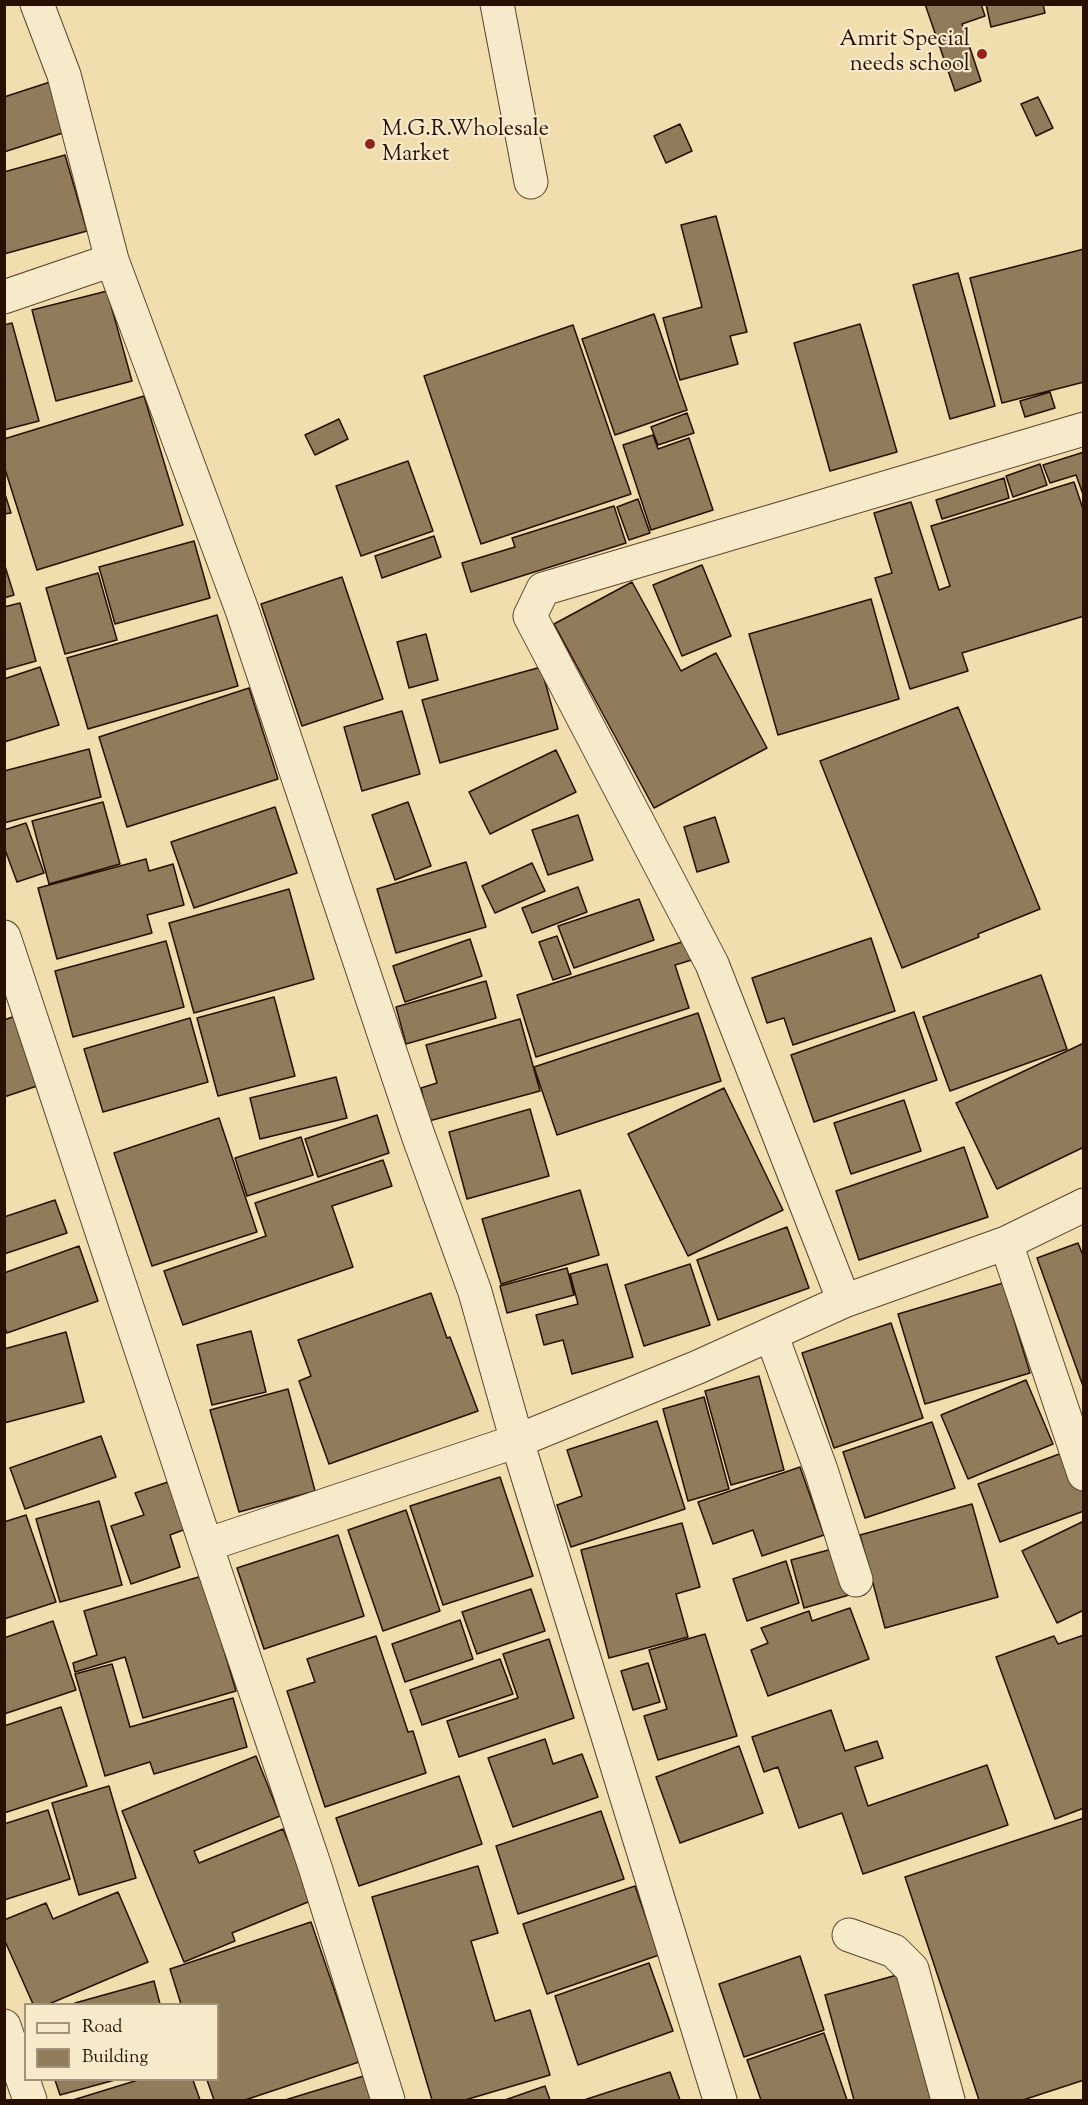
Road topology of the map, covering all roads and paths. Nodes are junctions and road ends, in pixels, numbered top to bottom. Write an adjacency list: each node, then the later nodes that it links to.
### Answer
1 (37, 4): 4 (street)
2 (497, 4): 3 (street)
3 (531, 182)
4 (112, 260): 5 (street); 12 (street)
5 (4, 297)
6 (1083, 429): 10 (street)
7 (4, 937): 14 (street)
8 (1083, 1205): 9 (street)
9 (1006, 1243): 10 (street); 13 (street)
10 (844, 1301): 11 (street)
11 (771, 1334): 12 (street); 15 (street)
12 (517, 1441): 14 (street); 20 (street)
13 (1083, 1474)
14 (206, 1545): 19 (street)
15 (856, 1580)
16 (849, 1935): 21 (street)
17 (4, 2026): 18 (street)
18 (30, 2100)
19 (388, 2100)
20 (720, 2100)
21 (948, 2100)

